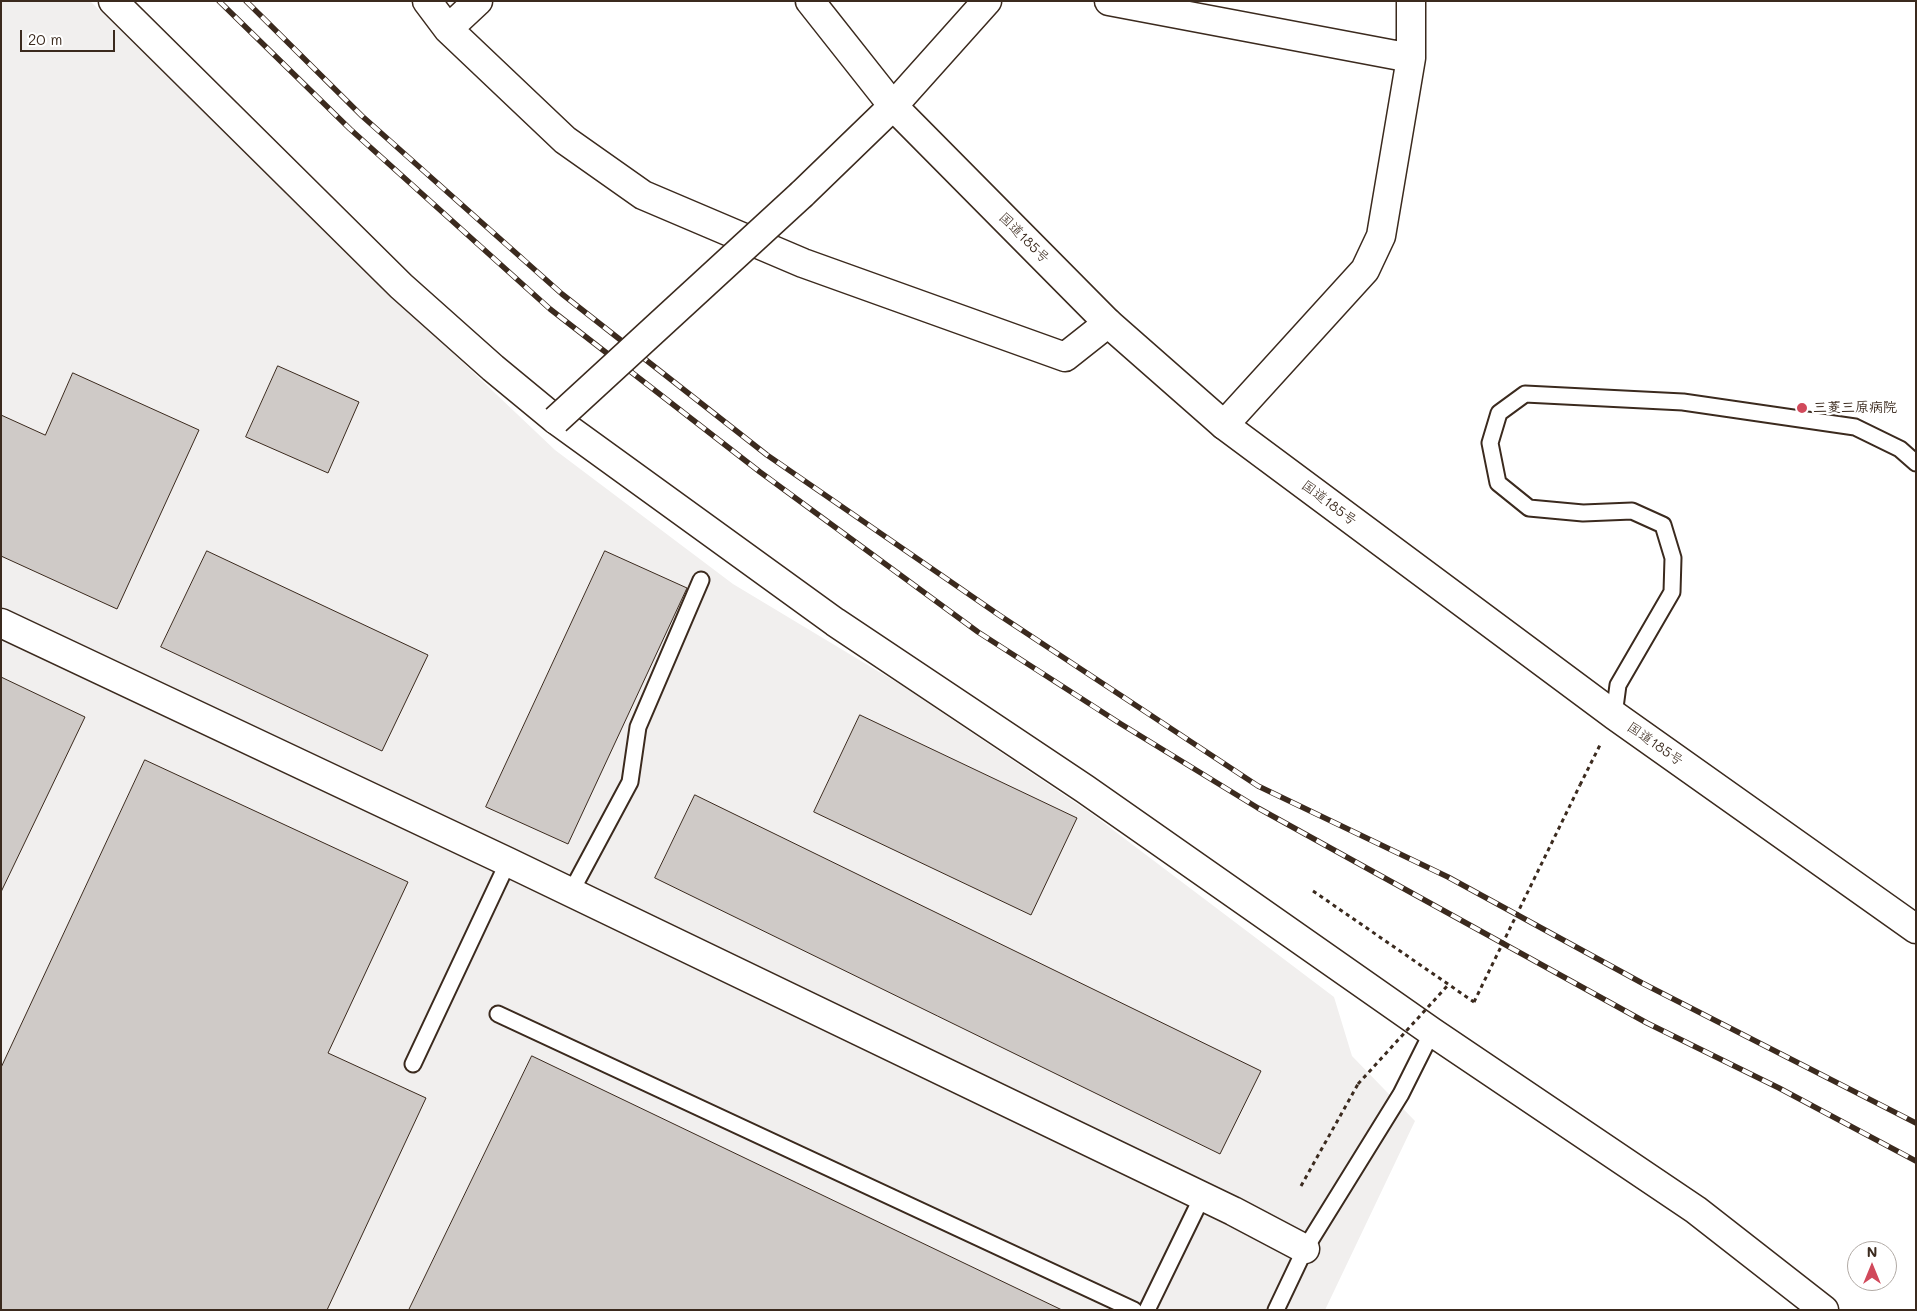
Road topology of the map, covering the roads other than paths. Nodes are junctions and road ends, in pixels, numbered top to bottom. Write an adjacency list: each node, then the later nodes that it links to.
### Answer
1 (427, 1): 8 (main road)
2 (478, 1): 8 (main road)
3 (810, 1): 10 (main road, 国道185号)
4 (987, 1): 10 (main road)
5 (1109, 1): 9 (main road)
6 (1411, 1): 9 (main road)
7 (118, 7): 12 (main road)
8 (448, 29): 11 (main road)
9 (1412, 58): 13 (main road)
10 (893, 106): 11 (main road, 国道185号); 12 (main road, bridge)
11 (1108, 323): 13 (main road, 国道185号)
12 (556, 420): 22 (main road)
13 (1224, 425): 17 (main road, 国道185号)
14 (1916, 463): 17 (lane)
15 (702, 580): 19 (lane)
16 (1, 623): 18 (main road)
17 (1614, 715): 20 (main road, 国道185号)
18 (508, 862): 19 (main road); 23 (lane)
19 (571, 892): 24 (main road)
20 (1916, 929)
21 (498, 1014): 26 (lane)
22 (1432, 1032): 25 (lane); 29 (main road)
23 (413, 1064)
24 (1202, 1197): 25 (main road); 27 (lane)
25 (1305, 1249): 28 (lane)
26 (1134, 1310)
27 (1147, 1310)
28 (1276, 1310)
29 (1824, 1310)

